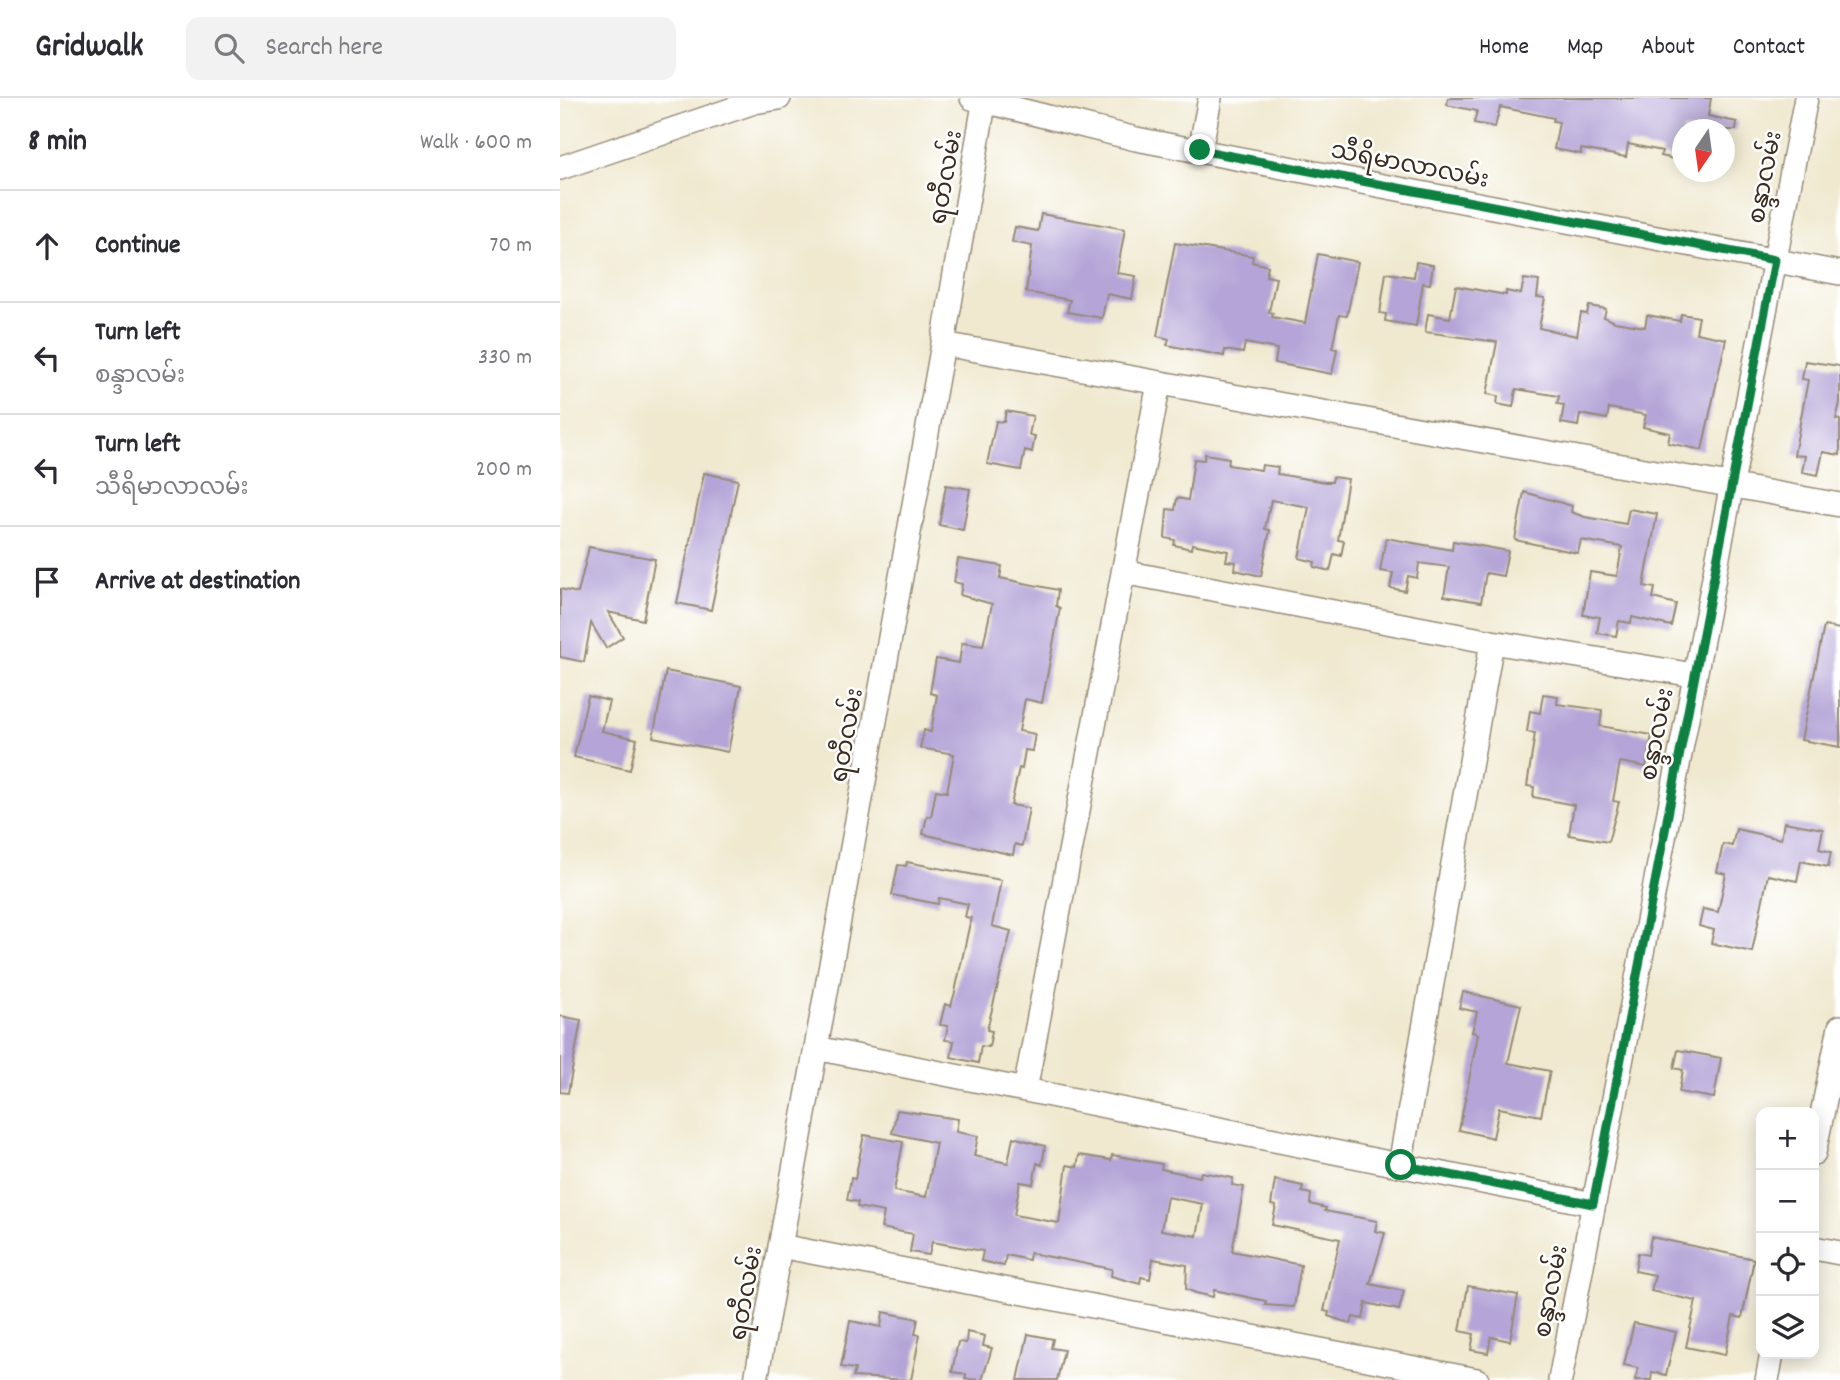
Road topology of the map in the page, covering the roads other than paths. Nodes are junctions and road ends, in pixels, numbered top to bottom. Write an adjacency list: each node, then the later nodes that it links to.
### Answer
1 (779, 98): 6 (street)
2 (1210, 98): 5 (street)
3 (1806, 98): 7 (street, စန္ဒာလမ်း)
4 (980, 99): 5 (street, သီရိမာလာလမ်း); 9 (street, ရတီလမ်း)
5 (1200, 150): 7 (street, သီရိမာလာလမ်း)
6 (560, 169)
7 (1775, 260): 8 (street, သီရိမာလာလမ်း); 11 (street, စန္ဒာလမ်း)
8 (1840, 273)
9 (943, 344): 10 (street); 17 (street, ရတီလမ်း)
10 (1160, 383): 11 (street); 13 (street)
11 (1730, 485): 12 (street); 15 (street, စန္ဒာလမ်း)
12 (1840, 505)
13 (1124, 572): 14 (street); 18 (street)
14 (1492, 642): 15 (street); 20 (street)
15 (1694, 676): 21 (street, စန္ဒာလမ်း)
16 (1840, 1027): 19 (street)
17 (816, 1048): 18 (street); 22 (street, ရတီလမ်း)
18 (1025, 1090): 20 (street)
19 (1819, 1129)
20 (1401, 1165): 21 (street)
21 (1593, 1204): 28 (street, စန္ဒာလမ်း)
22 (780, 1246): 26 (street, ရတီလမ်း); 27 (street)
23 (1819, 1249): 24 (street)
24 (1840, 1253)
25 (1771, 1359): 29 (street)
26 (756, 1380)
27 (1477, 1380)
28 (1559, 1380)
29 (1766, 1380)

